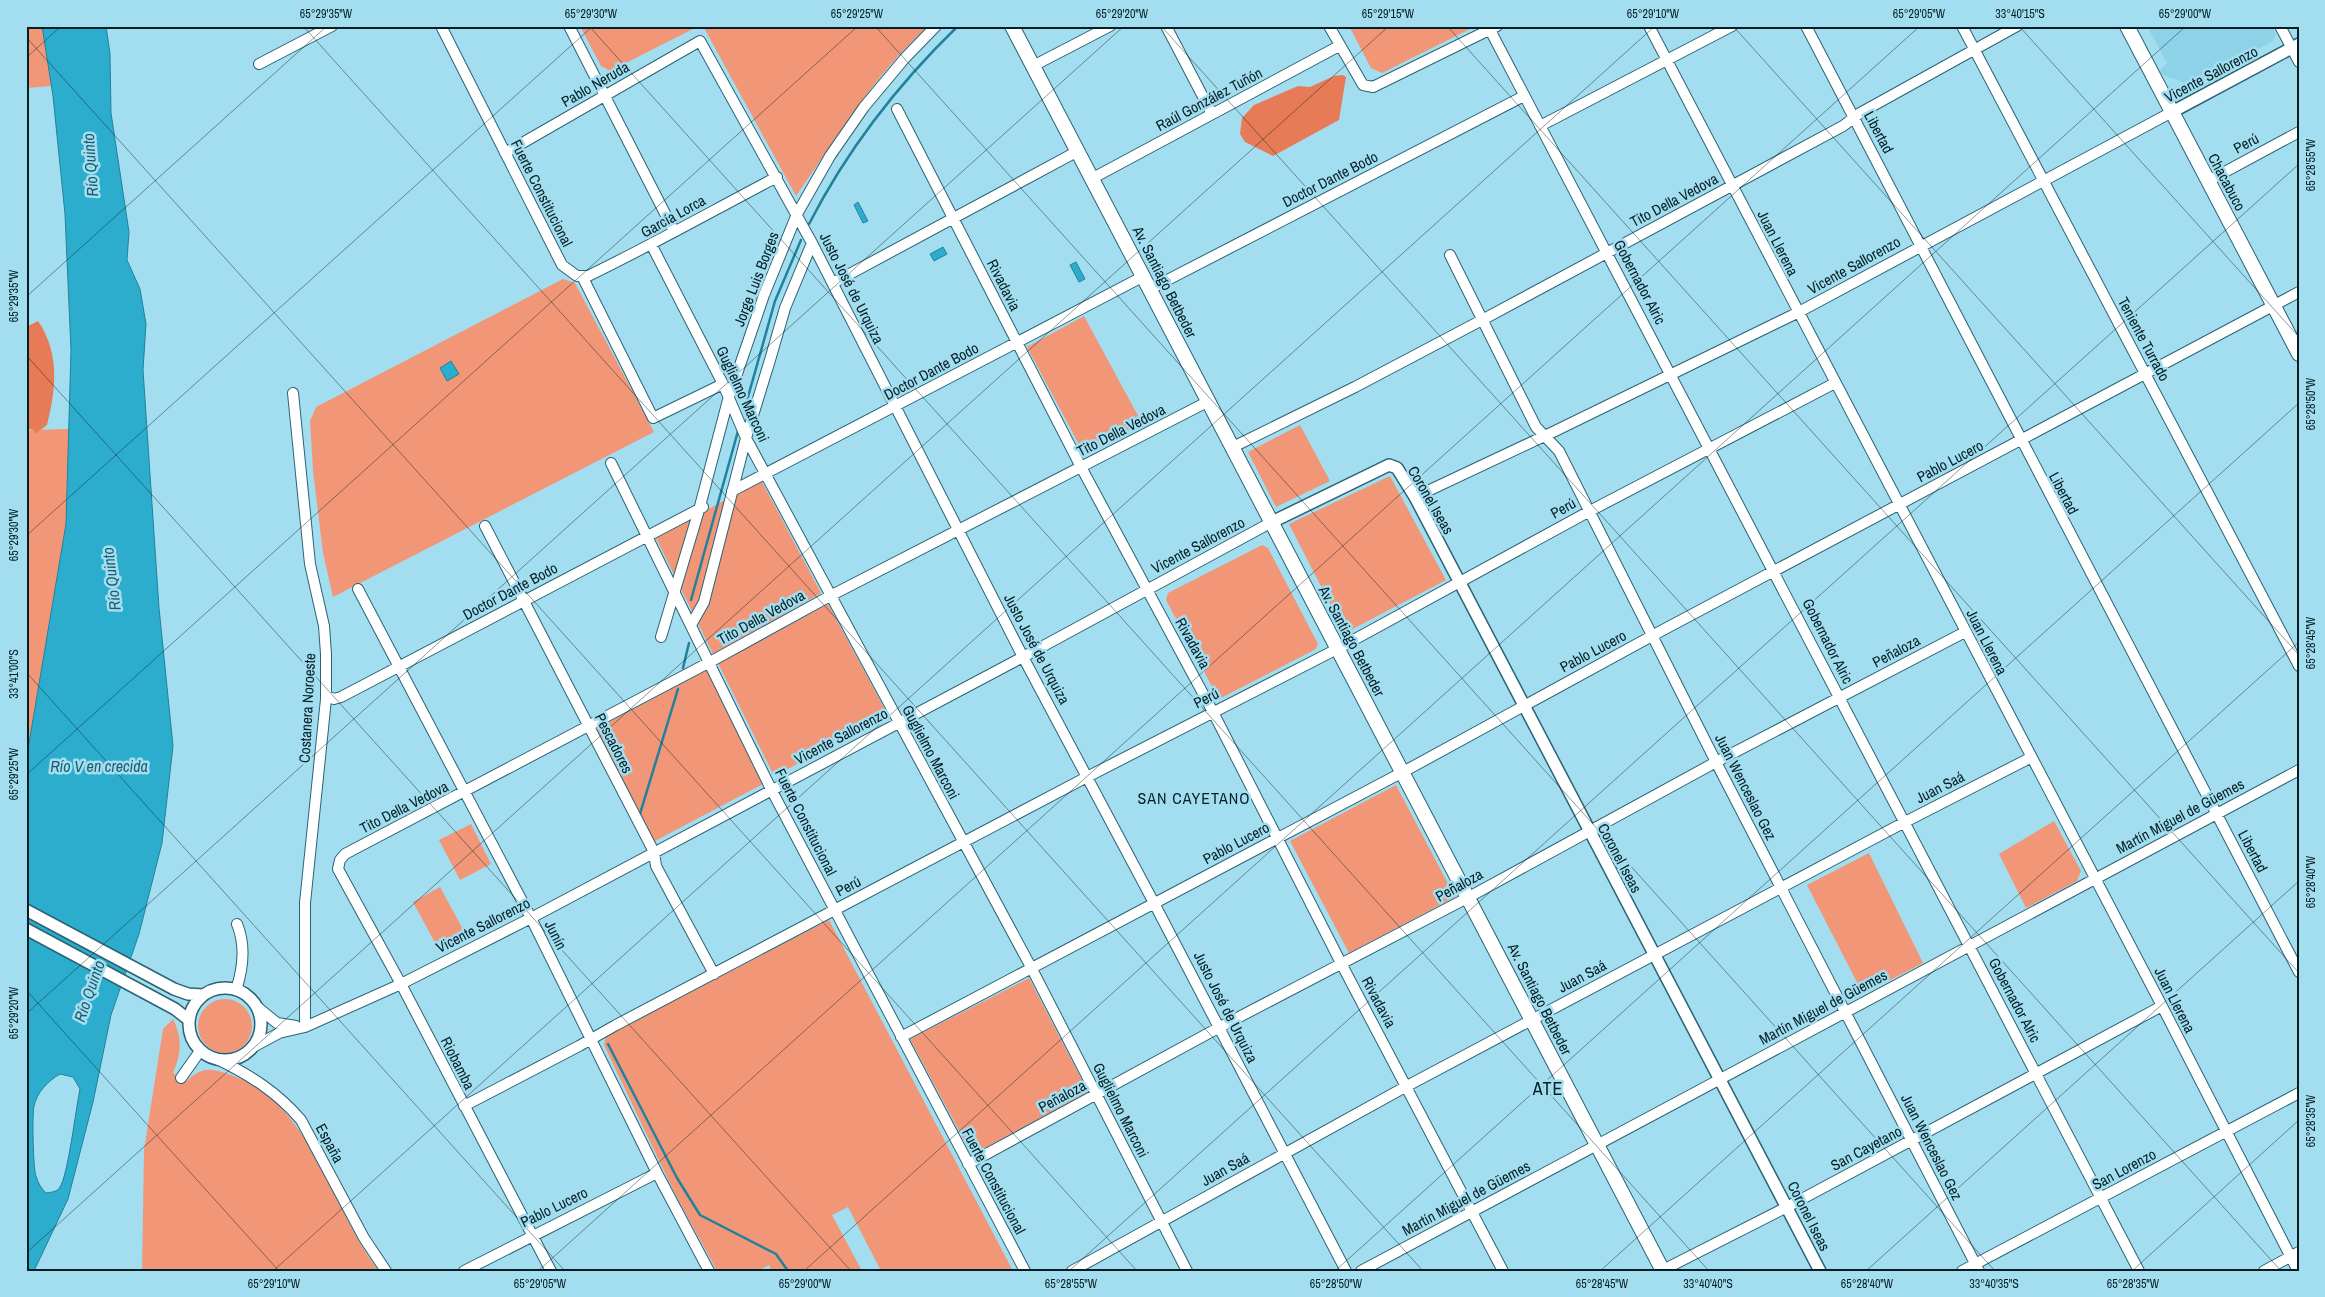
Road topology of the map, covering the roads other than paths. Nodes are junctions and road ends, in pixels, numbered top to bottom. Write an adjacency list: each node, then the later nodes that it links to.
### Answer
1 (332, 26): 23 (street)
2 (441, 26): 34 (street, Fuerte Constitucional)
3 (569, 26): 25 (street)
4 (936, 26): 40 (street, Jorge Luis Borges)
5 (1012, 26): 24 (main road, Av. Santiago Betbeder)
6 (1110, 26): 24 (street)
7 (1166, 26): 29 (street)
8 (1329, 26): 18 (street)
9 (1649, 26): 21 (street, Juan Llerena)
10 (1732, 26): 21 (street)
11 (1806, 26): 30 (street, Libertad)
12 (1962, 26): 20 (street, Teniente Turrado)
13 (2017, 26): 20 (street, Tito Della Vedova)
14 (2126, 26): 28 (main road, Chacabuco)
15 (2280, 26): 19 (street)
16 (1492, 28): 18 (street); 26 (street, Gobernador Alric)
17 (700, 41): 25 (street, Pablo Neruda); 35 (street, Justo José de Urquiza)
18 (1339, 46): 29 (street, Raúl González Tuñón)
19 (2295, 46): 22 (street); 28 (street, Vicente Sallorenzo)
20 (1975, 49): 30 (street, Tito Della Vedova); 37 (street, Teniente Turrado)
21 (1667, 61): 31 (street); 39 (street, Juan Llerena)
22 (2299, 62)
23 (259, 64)
24 (1033, 66): 33 (main road, Av. Santiago Betbeder)
25 (605, 96): 34 (street, Pablo Neruda); 42 (street)
26 (1524, 96): 31 (street, Gobernador Alric); 51 (street, Doctor Dante Bodo)
27 (897, 109): 41 (street, Rivadavia)
28 (2172, 112): 37 (street, Vicente Sallorenzo); 38 (main road, Chacabuco)
29 (1212, 114): 36 (street, Raúl González Tuñón)
30 (1854, 117): 39 (street, Tito Della Vedova); 44 (street, Libertad)
31 (1540, 126): 46 (street, Gobernador Alric)
32 (2299, 132): 38 (street, Perú)
33 (1078, 151): 36 (main road, Av. Santiago Betbeder); 41 (street)
34 (505, 153): 48 (street, Fuerte Constitucional)
35 (777, 177): 40 (street, Justo José de Urquiza); 42 (street, García Lorca)
36 (1093, 178): 49 (main road, Av. Santiago Betbeder)
37 (2044, 180): 44 (street, Vicente Sallorenzo); 58 (street, Teniente Turrado)
38 (2208, 181): 53 (main road, Chacabuco)
39 (1732, 186): 46 (street, Tito Della Vedova); 54 (street, Juan Llerena)
40 (797, 214): 43 (street, Justo José de Urquiza); 63 (street, Jorge Luis Borges)
41 (953, 218): 50 (street); 56 (street, Rivadavia)
42 (674, 231): 45 (street, García Lorca)
43 (812, 243): 50 (street, Justo José de Urquiza); 67 (street)
44 (1922, 245): 54 (street, Vicente Sallorenzo); 68 (street, Libertad)
45 (652, 246): 48 (street, García Lorca); 61 (street, Guglielmo Marconi)
46 (1607, 252): 55 (street, Tito Della Vedova); 59 (street, Gobernador Alric)
47 (1450, 255): 55 (street, Juan Wenceslao Gez)
48 (582, 276): 61 (street)
49 (1144, 276): 51 (main road, Av. Santiago Betbeder); 56 (street, Doctor Dante Bodo)
50 (833, 283): 65 (street, Justo José de Urquiza)
51 (1150, 289): 64 (main road, Av. Santiago Betbeder)
52 (2299, 292): 53 (street, Pablo Lucero)
53 (2274, 306): 57 (main road, Chacabuco); 58 (street, Pablo Lucero)
54 (1797, 313): 59 (street, Vicente Sallorenzo); 60 (street, Juan Llerena)
55 (1482, 320): 66 (street, Juan Wenceslao Gez); 69 (street, Tito Della Vedova)
56 (1017, 343): 65 (street, Doctor Dante Bodo); 73 (street, Rivadavia)
57 (2299, 354)
58 (2146, 374): 68 (street, Pablo Lucero); 98 (street, Teniente Turrado)
59 (1672, 375): 66 (street, Vicente Sallorenzo); 70 (street, Gobernador Alric)
60 (1835, 383): 70 (street, Perú); 77 (street, Juan Llerena)
61 (723, 384): 63 (street, Guglielmo Marconi)
62 (293, 393): 100 (street, Costanera Noroeste)
63 (728, 400): 67 (street, Guglielmo Marconi); 78 (street, Jorge Luis Borges)
64 (1209, 401): 69 (main road, Av. Santiago Betbeder); 73 (street, Tito Della Vedova)
65 (896, 407): 74 (street, Doctor Dante Bodo); 82 (street, Justo José de Urquiza)
66 (1545, 436): 76 (street, Vicente Sallorenzo); 79 (street, Juan Wenceslao Gez)
67 (746, 438): 74 (street, Guglielmo Marconi); 75 (street)
68 (2020, 441): 77 (street, Pablo Lucero); 113 (street, Libertad)
69 (1233, 448): 80 (main road, Av. Santiago Betbeder)
70 (1711, 450): 79 (street, Perú); 84 (street, Gobernador Alric)
71 (611, 462): 83 (street, Fuerte Constitucional)
72 (1389, 465): 76 (street, Coronel Iseas); 80 (street, Vicente Sallorenzo)
73 (1081, 467): 82 (street, Tito Della Vedova); 87 (street, Rivadavia)
74 (765, 473): 75 (street, Doctor Dante Bodo); 89 (street, Guglielmo Marconi)
75 (732, 491): 91 (street)
76 (1415, 497): 85 (street, Coronel Iseas)
77 (1899, 505): 84 (street, Pablo Lucero); 92 (street, Juan Llerena)
78 (704, 507): 83 (street, Doctor Dante Bodo); 88 (street, Jorge Luis Borges)
79 (1588, 512): 85 (street, Perú); 93 (street, Juan Wenceslao Gez)
80 (1272, 522): 87 (street, Vicente Sallorenzo); 95 (main road, Av. Santiago Betbeder)
81 (485, 526): 90 (street, Pescadores)
82 (958, 530): 89 (street, Tito Della Vedova); 96 (street, Justo José de Urquiza)
83 (648, 535): 88 (street, Fuerte Constitucional); 90 (street, Doctor Dante Bodo)
84 (1774, 572): 93 (street, Pablo Lucero); 101 (street, Gobernador Alric)
85 (1460, 583): 95 (street, Perú); 102 (street, Coronel Iseas)
86 (358, 588): 99 (street, Junín)
87 (1146, 589): 96 (street, Vicente Sallorenzo); 103 (street, Rivadavia)
88 (675, 592): 91 (street, Fuerte Constitucional); 94 (street, Jorge Luis Borges)
89 (830, 596): 97 (street, Tito Della Vedova); 104 (street, Guglielmo Marconi)
90 (523, 600): 99 (street, Doctor Dante Bodo); 105 (street, Pescadores)
91 (691, 625): 97 (street, Fuerte Constitucional)
92 (1964, 632): 101 (street, Peñaloza); 106 (street, Juan Llerena)
93 (1653, 636): 102 (street, Pablo Lucero); 107 (street, Juan Wenceslao Gez)
94 (661, 638)
95 (1337, 648): 103 (street, Perú); 109 (main road, Av. Santiago Betbeder)
96 (1023, 657): 104 (street, Vicente Sallorenzo); 110 (street, Justo José de Urquiza)
97 (710, 662): 105 (street, Tito Della Vedova); 111 (street, Fuerte Constitucional)
98 (2299, 666)
99 (399, 667): 100 (street, Doctor Dante Bodo); 112 (street, Junín)
100 (326, 696): 143 (street, Costanera Noroeste)
101 (1840, 697): 107 (street, Peñaloza); 114 (street, Gobernador Alric)
102 (1523, 706): 109 (street, Pablo Lucero); 115 (street, Coronel Iseas)
103 (1213, 712): 110 (street, Perú); 116 (street, Rivadavia)
104 (898, 722): 111 (street, Vicente Sallorenzo); 117 (street, Guglielmo Marconi)
105 (589, 726): 112 (street, Tito Della Vedova); 118 (street, Pescadores)
106 (2030, 758): 114 (street, Juan Saá); 120 (street, Juan Llerena)
107 (1716, 762): 115 (street, Peñaloza); 121 (street, Juan Wenceslao Gez)
108 (2299, 770): 113 (street, Martín Miguel de Güemes)
109 (1403, 772): 116 (street, Pablo Lucero); 122 (main road, Av. Santiago Betbeder)
110 (1087, 776): 117 (street, Perú); 123 (street, Justo José de Urquiza)
111 (772, 789): 118 (street, Vicente Sallorenzo); 125 (street, Fuerte Constitucional)
112 (464, 793): 119 (street, Tito Della Vedova); 126 (street, Junín)
113 (2216, 814): 120 (street, Martín Miguel de Güemes); 133 (street, Libertad)
114 (1905, 822): 121 (street, Juan Saá); 129 (street, Gobernador Alric)
115 (1589, 831): 122 (street, Peñaloza); 130 (street, Coronel Iseas)
116 (1277, 839): 123 (street, Pablo Lucero); 131 (street, Rivadavia)
117 (963, 843): 125 (street, Perú); 132 (street, Guglielmo Marconi)
118 (654, 852): 126 (street, Vicente Sallorenzo); 134 (street, Pescadores)
119 (338, 869): 135 (street, Riobamba)
120 (2094, 879): 129 (street, Martín Miguel de Güemes); 139 (street, Juan Llerena)
121 (1781, 888): 130 (street, Juan Saá); 140 (street, Juan Wenceslao Gez)
122 (1469, 897): 131 (street, Peñaloza); 141 (main road, Av. Santiago Betbeder)
123 (1154, 903): 132 (street, Pablo Lucero); 144 (street, Justo José de Urquiza)
124 (26, 910): 137 (street)
125 (835, 910): 134 (street, Perú); 145 (street, Fuerte Constitucional)
126 (531, 918): 135 (street, Vicente Sallorenzo); 146 (street, Junín)
127 (237, 924): 136 (street)
128 (26, 929): 142 (street)
129 (1969, 946): 140 (street, Martín Miguel de Güemes); 150 (street, Gobernador Alric)
130 (1654, 955): 141 (street, Juan Saá); 152 (street, Coronel Iseas)
131 (1342, 965): 144 (street, Peñaloza); 153 (street, Rivadavia)
132 (1032, 970): 145 (street, Pablo Lucero); 155 (street, Guglielmo Marconi)
133 (2299, 972)
134 (714, 974): 146 (street, Perú)
135 (401, 984): 143 (street, Vicente Sallorenzo); 156 (street, Riobamba)
136 (236, 990): 137 (street); 138 (street)
137 (202, 995): 142 (street)
138 (256, 1006): 143 (street); 147 (street)
139 (2162, 1006): 150 (street, San Cayetano); 157 (street, Juan Llerena)
140 (1845, 1012): 152 (street, Martín Miguel de Güemes); 158 (street, Juan Wenceslao Gez)
141 (1532, 1019): 153 (street, Juan Saá); 159 (main road, Av. Santiago Betbeder)
142 (188, 1020): 148 (street)
143 (305, 1027): 147 (street, Vicente Sallorenzo)
144 (1220, 1028): 155 (street, Peñaloza); 160 (street, Justo José de Urquiza)
145 (901, 1037): 161 (street, Fuerte Constitucional)
146 (591, 1040): 156 (street, Perú); 162 (street, Junín)
147 (253, 1046): 149 (street)
148 (200, 1050): 149 (street); 151 (street)
149 (217, 1059): 170 (street, España)
150 (2036, 1073): 158 (street, San Cayetano); 163 (street, Gobernador Alric)
151 (181, 1078)
152 (1720, 1079): 159 (street, Martín Miguel de Güemes); 164 (street, Coronel Iseas)
153 (1407, 1086): 160 (street, Juan Saá); 165 (street, Rivadavia)
154 (2299, 1093): 157 (street, San Lorenzo)
155 (1096, 1095): 161 (street, Peñaloza); 166 (street, Guglielmo Marconi)
156 (464, 1106): 167 (street, Riobamba)
157 (2226, 1132): 163 (street, San Lorenzo); 168 (street, Juan Llerena)
158 (1912, 1140): 164 (street, San Cayetano); 169 (street, Juan Wenceslao Gez)
159 (1597, 1145): 165 (street, Martín Miguel de Güemes); 180 (main road, Av. Santiago Betbeder)
160 (1284, 1154): 166 (street, Juan Saá); 177 (street, Justo José de Urquiza)
161 (968, 1164): 174 (street, Fuerte Constitucional)
162 (657, 1173): 167 (street, Pablo Lucero); 173 (street, Junín)
163 (2101, 1198): 169 (street, San Lorenzo); 183 (street, Gobernador Alric)
164 (1787, 1207): 180 (street, San Cayetano); 181 (street, Coronel Iseas)
165 (1472, 1212): 178 (street, Martín Miguel de Güemes); 179 (street, Rivadavia)
166 (1162, 1222): 175 (street, Juan Saá); 176 (street, Guglielmo Marconi)
167 (532, 1235): 171 (street, Pablo Lucero); 172 (street, Riobamba)
168 (2295, 1254): 184 (street); 185 (street, Juan Llerena)
169 (1977, 1267): 182 (street, San Lorenzo)
170 (386, 1271)
171 (464, 1271)
172 (551, 1271)
173 (709, 1271)
174 (1025, 1271)
175 (1072, 1271)
176 (1187, 1271)
177 (1346, 1271)
178 (1361, 1271)
179 (1503, 1271)
180 (1662, 1271)
181 (1820, 1271)
182 (1962, 1271)
183 (2139, 1271)
184 (2264, 1271)
185 (2298, 1271)

